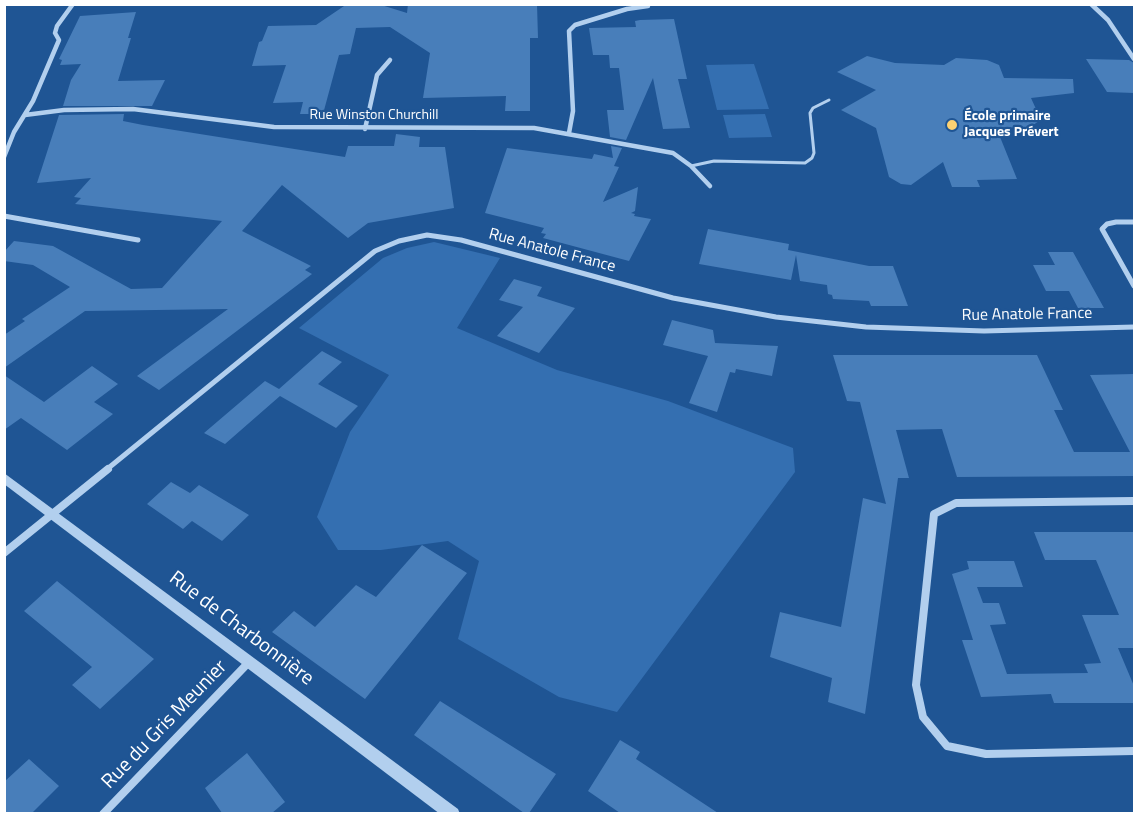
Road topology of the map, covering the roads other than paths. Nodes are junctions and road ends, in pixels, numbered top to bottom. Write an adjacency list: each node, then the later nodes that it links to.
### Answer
1 (73, 4): 7 (street)
2 (1091, 4): 4 (street)
3 (648, 6): 9 (street)
4 (1134, 59)
5 (390, 60): 8 (street)
6 (829, 100): 11 (lane)
7 (25, 115): 8 (street, Rue Winston Churchill); 10 (street)
8 (365, 129): 9 (street, Rue Winston Churchill)
9 (569, 133): 11 (street, Rue Winston Churchill)
10 (4, 158)
11 (691, 166): 12 (street, Rue Winston Churchill)
12 (710, 186)
13 (4, 216): 15 (street)
14 (1134, 222): 16 (street)
15 (138, 240)
16 (1134, 286)
17 (1134, 327): 20 (street, Rue Anatole France)
18 (4, 477): 20 (street, Rue de Charbonnière)
19 (1134, 501): 23 (street)
20 (55, 513): 21 (street, Rue Anatole France); 22 (street, Rue de Charbonnière)
21 (4, 553)
22 (251, 660): 24 (street, Rue du Gris Meunier); 25 (street, Rue de Charbonnière)
23 (1134, 751)
24 (103, 813)
25 (453, 813)

